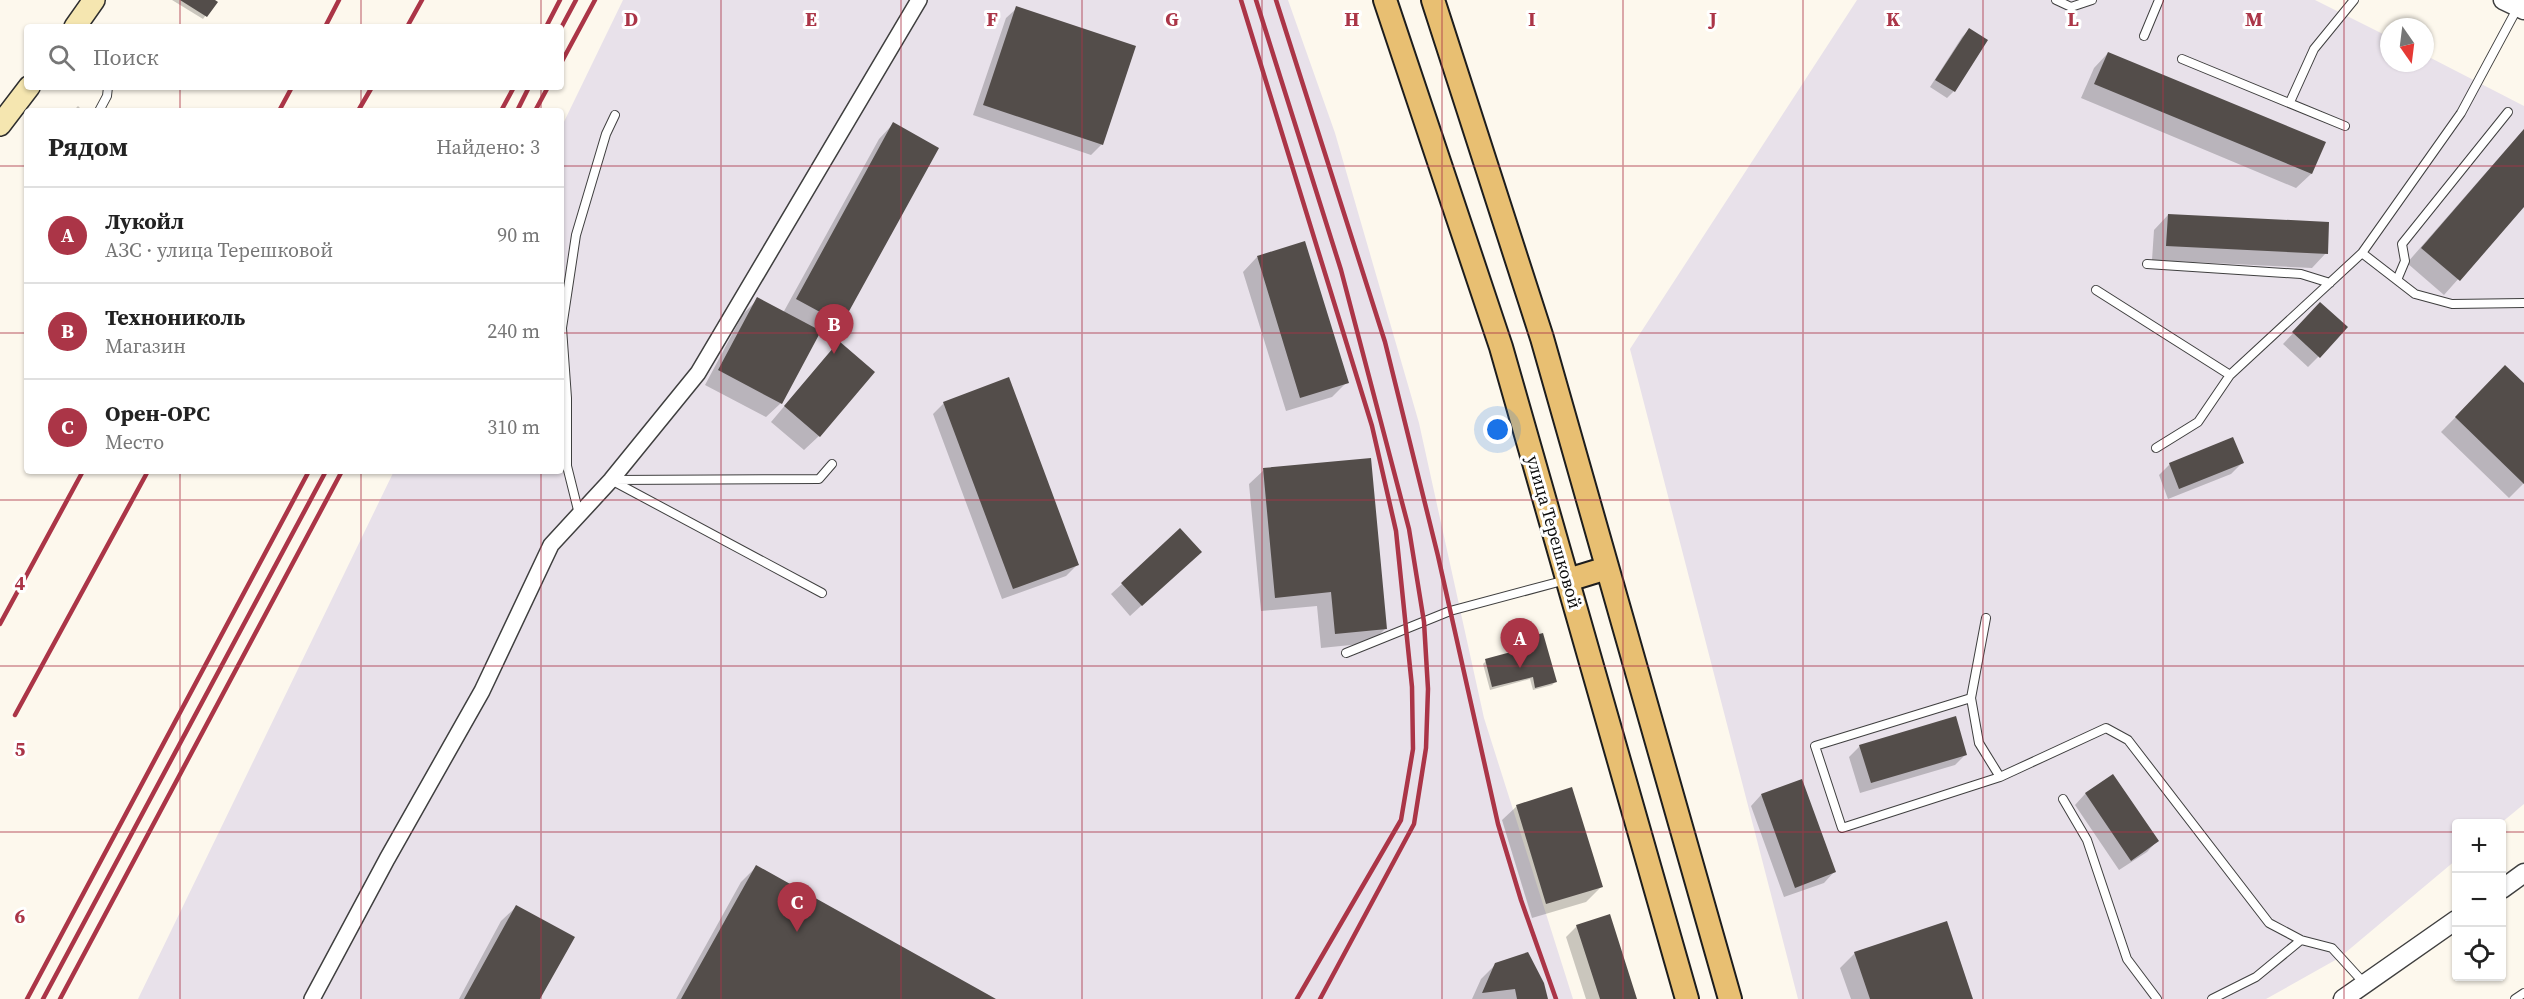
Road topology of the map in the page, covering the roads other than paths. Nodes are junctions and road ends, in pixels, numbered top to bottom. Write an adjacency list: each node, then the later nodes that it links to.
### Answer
1 (94, 0): 10 (main road)
2 (919, 0): 32 (street)
3 (1385, 0): 35 (main road, улица Терешковой)
4 (1433, 0): 34 (main road)
5 (2056, 0): 6 (lane)
6 (2092, 0)
7 (2159, 0): 11 (lane)
8 (2354, 0): 15 (lane)
9 (2515, 6): 21 (lane)
10 (77, 24)
11 (2144, 36)
12 (2182, 59): 15 (lane)
13 (28, 90): 19 (main road)
14 (108, 90): 16 (lane)
15 (2290, 102): 20 (lane)
16 (101, 108)
17 (2508, 112): 23 (lane)
18 (615, 115): 27 (lane)
19 (0, 125)
20 (2345, 126)
21 (2362, 254): 23 (lane); 24 (lane)
22 (2147, 264): 24 (lane)
23 (2397, 280): 26 (lane)
24 (2330, 283): 29 (lane)
25 (2096, 290): 29 (lane)
26 (2524, 303)
27 (564, 315)
28 (564, 356): 33 (lane)
29 (2230, 375): 30 (lane)
30 (2156, 448)
31 (832, 464): 32 (lane)
32 (611, 480): 33 (street); 36 (lane)
33 (579, 514): 48 (street)
34 (1607, 568): 35 (main road); 50 (main road)
35 (1568, 580): 38 (lane); 49 (main road, улица Терешковой)
36 (822, 593)
37 (1986, 618): 39 (lane)
38 (1346, 653)
39 (1971, 698): 40 (lane); 40 (lane)
40 (2000, 777): 45 (lane)
41 (2063, 799): 51 (lane)
42 (2524, 873): 43 (street)
43 (2506, 886)
44 (2452, 923): 46 (street)
45 (2301, 940): 46 (lane); 52 (lane)
46 (2365, 984): 53 (street)
47 (2524, 993): 54 (lane)
48 (312, 999)
49 (1687, 999)
50 (1730, 999)
51 (2157, 999)
52 (2212, 999)
53 (2343, 999)
54 (2515, 999)

